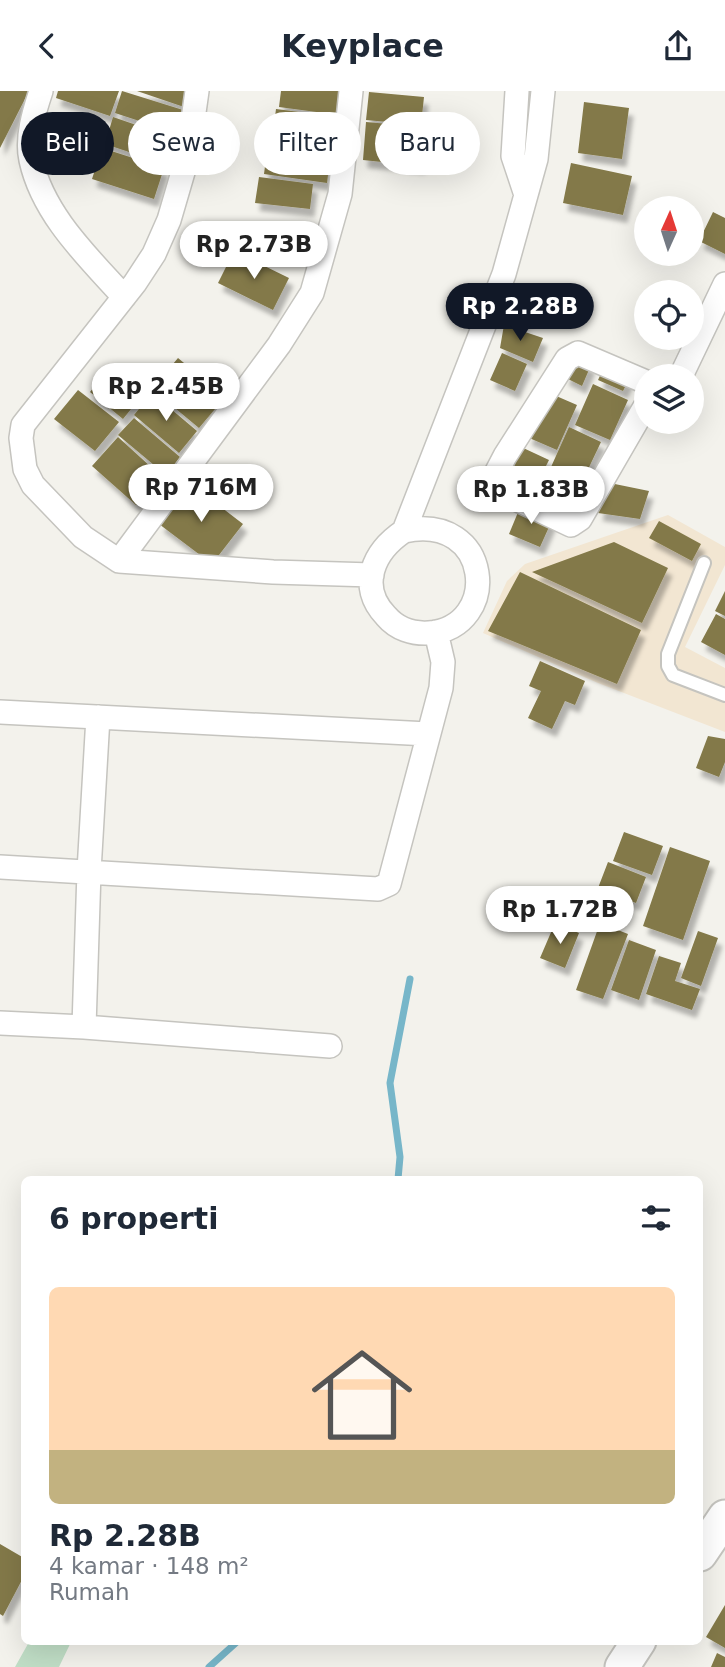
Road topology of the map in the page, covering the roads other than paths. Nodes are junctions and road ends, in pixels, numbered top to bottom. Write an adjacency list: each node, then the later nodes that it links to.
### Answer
1 (41, 91): 8 (street)
2 (197, 91): 8 (street)
3 (351, 91): 13 (street)
4 (517, 91): 6 (street)
5 (543, 91): 6 (street)
6 (525, 192): 12 (street)
7 (725, 284): 9 (street)
8 (124, 297): 13 (street)
9 (687, 364)
10 (634, 377): 11 (street)
11 (634, 426)
12 (404, 531): 15 (street); 16 (street)
13 (119, 561): 15 (street)
14 (704, 563): 17 (lane)
15 (372, 575): 16 (street)
16 (436, 632): 20 (street)
17 (725, 695)
18 (0, 712): 19 (street)
19 (98, 717): 20 (street); 22 (street)
20 (428, 734): 22 (street)
21 (0, 867): 22 (street)
22 (89, 871): 24 (street)
23 (0, 1023): 24 (street)
24 (84, 1027): 25 (street)
25 (330, 1046)
26 (725, 1517): 27 (main road)
27 (703, 1549)
28 (636, 1645): 29 (main road)
29 (622, 1667)

